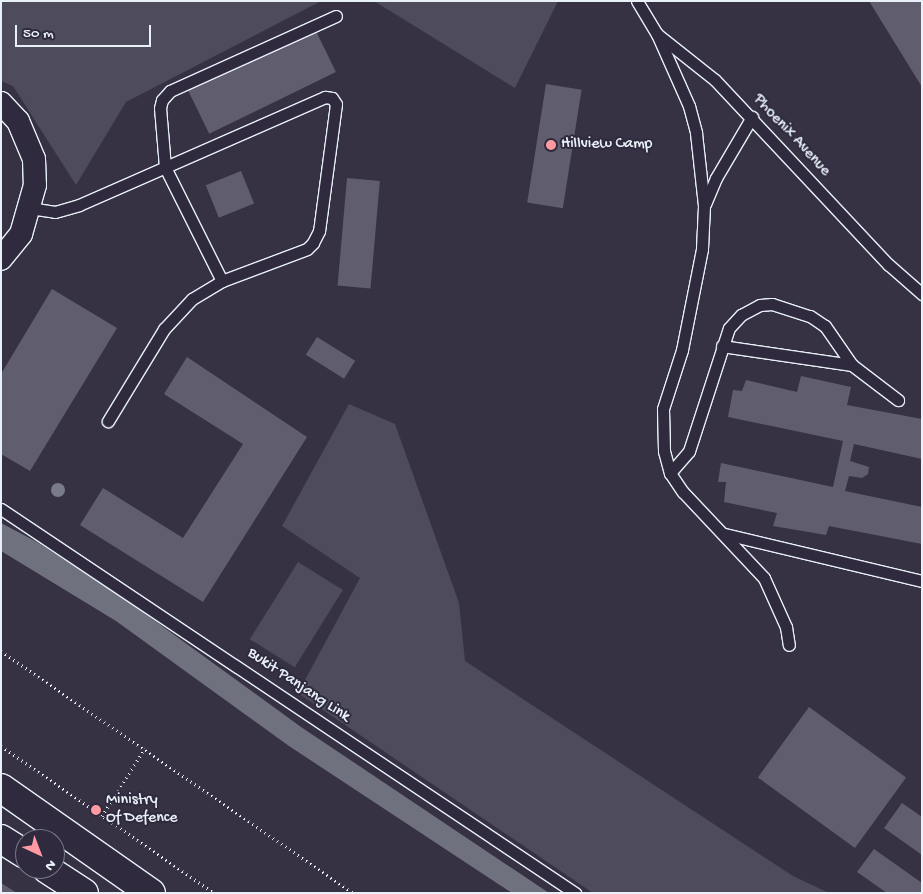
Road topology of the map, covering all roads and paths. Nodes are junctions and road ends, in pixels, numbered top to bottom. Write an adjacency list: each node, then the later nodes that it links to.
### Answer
1 (637, 1): 3 (lane, Phoenix Avenue)
2 (336, 16): 6 (lane)
3 (657, 34): 5 (lane, Phoenix Avenue); 7 (lane)
4 (1, 103): 8 (street)
5 (752, 117): 7 (lane); 11 (lane, Phoenix Avenue)
6 (165, 167): 8 (lane); 10 (lane); 10 (lane)
7 (704, 206): 16 (lane)
8 (30, 208): 9 (street)
9 (6, 247)
10 (222, 281): 15 (lane)
11 (922, 294)
12 (722, 346): 13 (lane); 13 (lane); 16 (lane)
13 (852, 365): 14 (lane)
14 (898, 400)
15 (108, 421)
16 (670, 473): 18 (lane)
17 (1, 509): 33 (lane, Bukit Panjang Link)
18 (725, 534): 19 (lane); 20 (lane)
19 (922, 581)
20 (788, 645)
21 (1, 651): 23 (path)
22 (1, 746): 25 (path)
23 (145, 748): 25 (path); 32 (path)
24 (1, 788): 30 (highway)
25 (102, 816): 31 (path)
26 (1, 839): 27 (highway)
27 (15, 848)
28 (62, 879): 29 (highway)
29 (84, 893)
30 (151, 893)
31 (214, 893)
32 (353, 893)
33 (575, 893)

